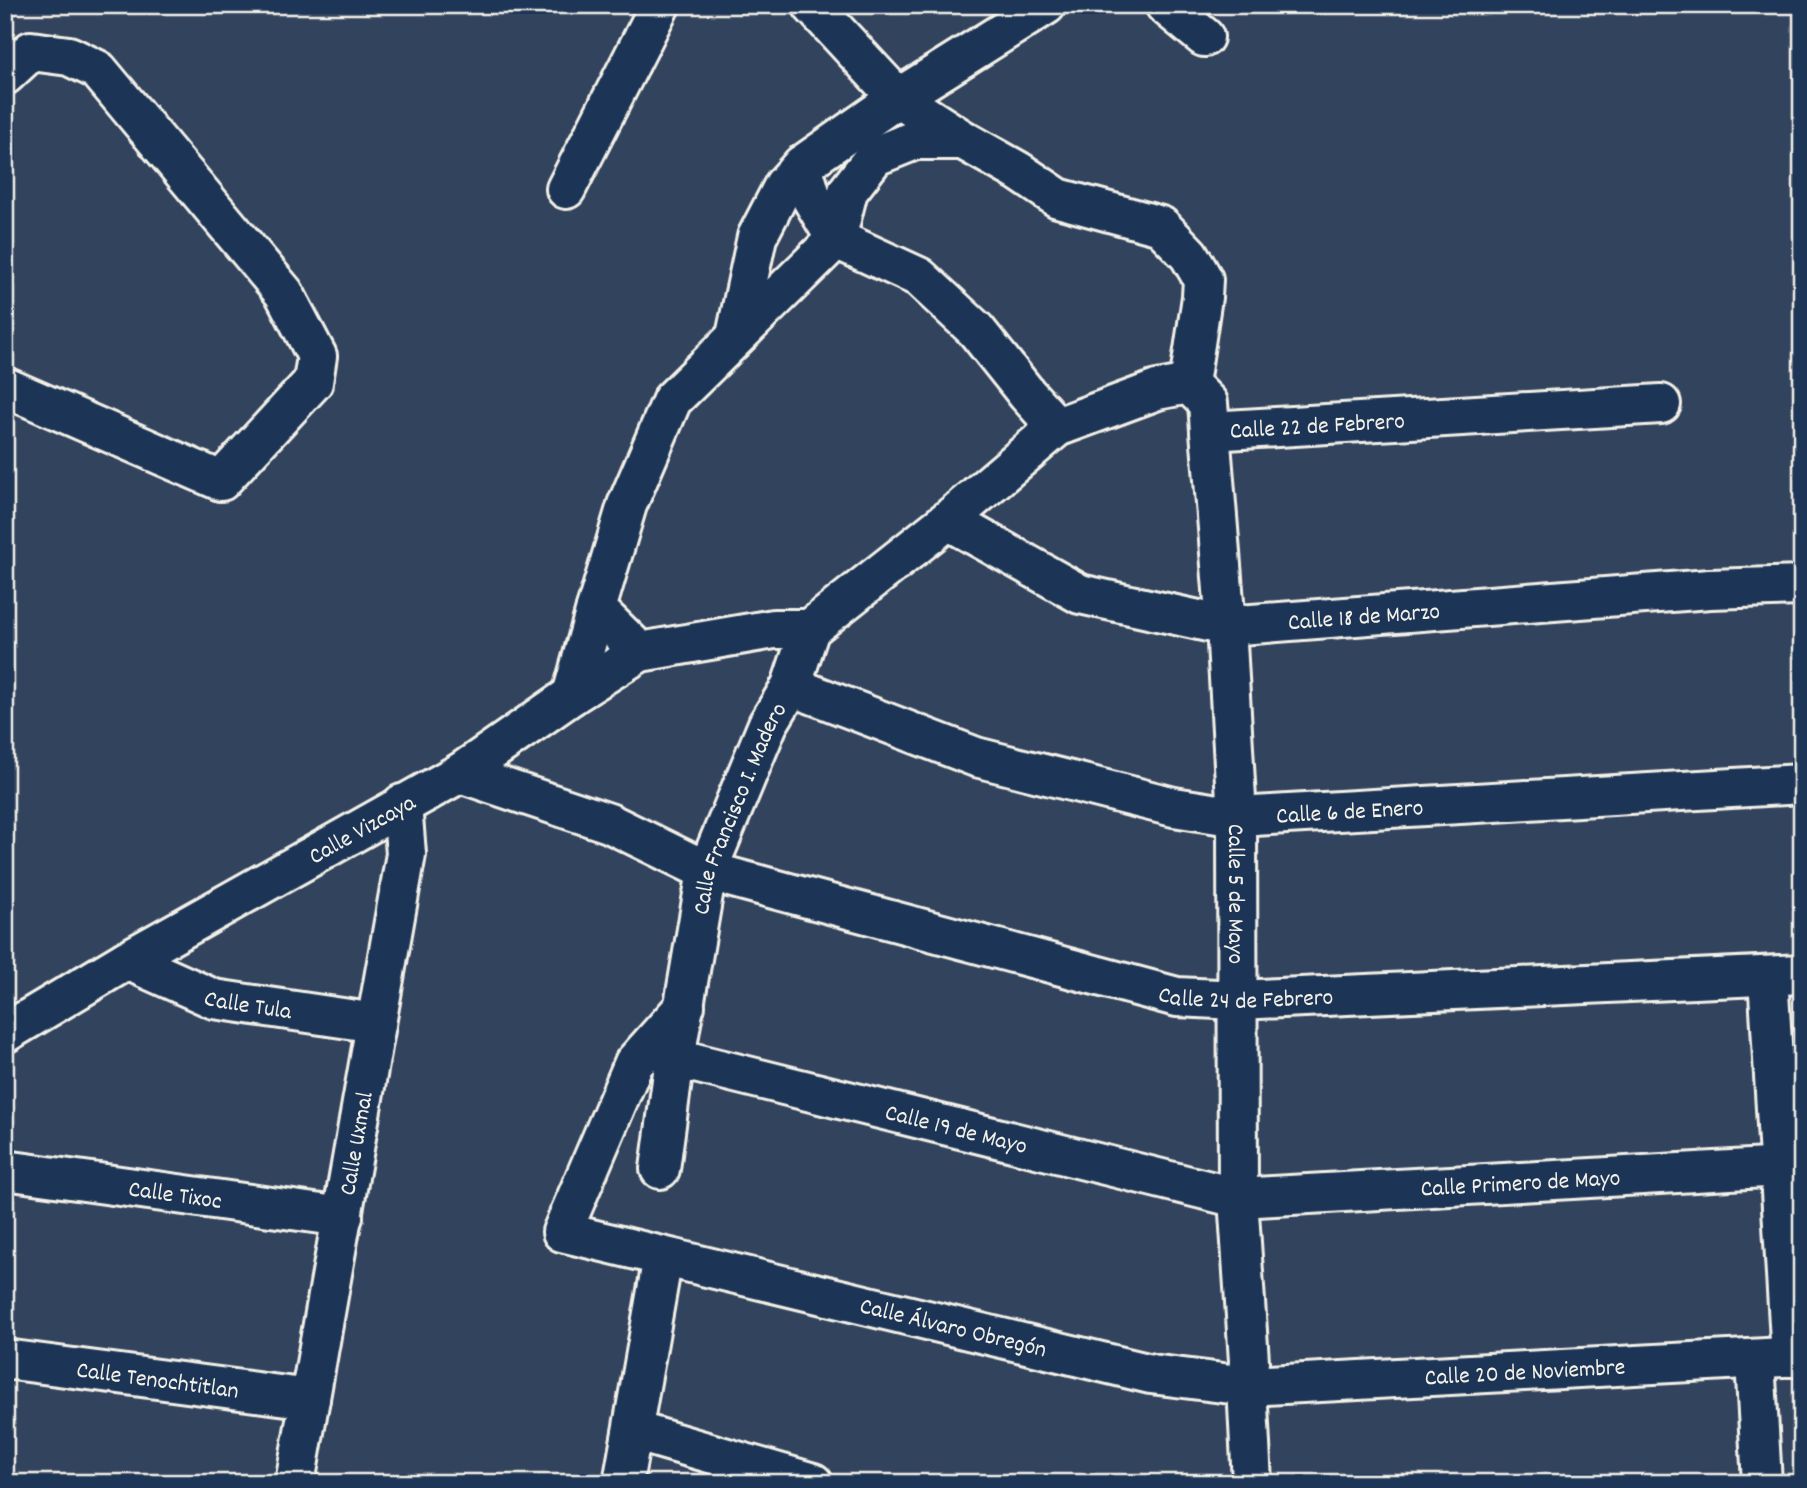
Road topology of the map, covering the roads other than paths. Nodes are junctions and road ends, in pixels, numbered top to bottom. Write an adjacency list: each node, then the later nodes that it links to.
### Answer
1 (660, 5): 10 (street)
2 (812, 5): 7 (street)
3 (1046, 5): 7 (street)
4 (1165, 5): 5 (street)
5 (1204, 37)
6 (5, 75): 14 (street)
7 (898, 99): 8 (street); 9 (street)
8 (962, 140): 11 (street); 13 (street)
9 (802, 166): 11 (street); 12 (street)
10 (566, 189)
11 (836, 239): 12 (street); 16 (street)
12 (736, 336): 20 (street)
13 (1189, 384): 16 (street); 17 (street, Calle 22 de Febrero)
14 (5, 387)
15 (1661, 404): 17 (street, Calle 22 de Febrero)
16 (1058, 427): 18 (street)
17 (1210, 431): 21 (street, Calle 5 de Mayo)
18 (948, 520): 21 (street, Calle 18 de Marzo); 22 (street)
19 (1802, 586): 21 (street, Calle 18 de Marzo)
20 (596, 608): 23 (street); 25 (street)
21 (1226, 625): 29 (street, Calle 5 de Mayo)
22 (810, 629): 23 (street); 24 (street, Calle Francisco I. Madero)
23 (640, 652): 25 (street, Calle Vizcaya)
24 (791, 686): 29 (street, Calle 6 de Enero); 30 (street, Calle Francisco I. Madero)
25 (572, 695): 26 (street, Calle Vizcaya)
26 (460, 773): 28 (street, Calle Vizcaya); 30 (street, Calle 24 de Febrero)
27 (1802, 785): 29 (street, Calle 6 de Enero)
28 (402, 804): 31 (street, Calle Vizcaya); 35 (street, Calle Uxmal)
29 (1237, 817): 33 (street, Calle 5 de Mayo)
30 (707, 872): 33 (street, Calle 24 de Febrero); 34 (street, Calle Francisco I. Madero)
31 (127, 960): 35 (street, Calle Tula); 36 (street, Calle Vizcaya)
32 (1785, 975): 33 (street, Calle 24 de Febrero); 38 (street)
33 (1238, 1000): 41 (street, Calle 5 de Mayo)
34 (685, 1006): 37 (street, Calle Francisco I. Madero); 43 (street, Calle Álvaro Obregón)
35 (376, 1023): 42 (street, Calle Uxmal)
36 (5, 1033)
37 (675, 1058): 39 (street, Calle Francisco I. Madero); 41 (street, Calle 19 de Mayo)
38 (1790, 1167): 41 (street, Calle Primero de Mayo); 44 (street)
39 (660, 1169)
40 (5, 1170): 42 (street, Calle Tixoc)
41 (1238, 1198): 46 (street, Calle 5 de Mayo)
42 (343, 1217): 47 (street, Calle Uxmal)
43 (663, 1256): 46 (street, Calle Álvaro Obregón); 48 (street)
44 (1783, 1358): 46 (street, Calle 20 de Noviembre); 53 (street)
45 (5, 1359): 47 (street, Calle Tenochtitlan)
46 (1247, 1386): 52 (street, Calle 5 de Mayo)
47 (310, 1399): 49 (street, Calle Uxmal)
48 (634, 1430): 50 (street); 51 (street)
49 (295, 1483)
50 (623, 1483)
51 (813, 1483)
52 (1252, 1483)
53 (1762, 1483)

